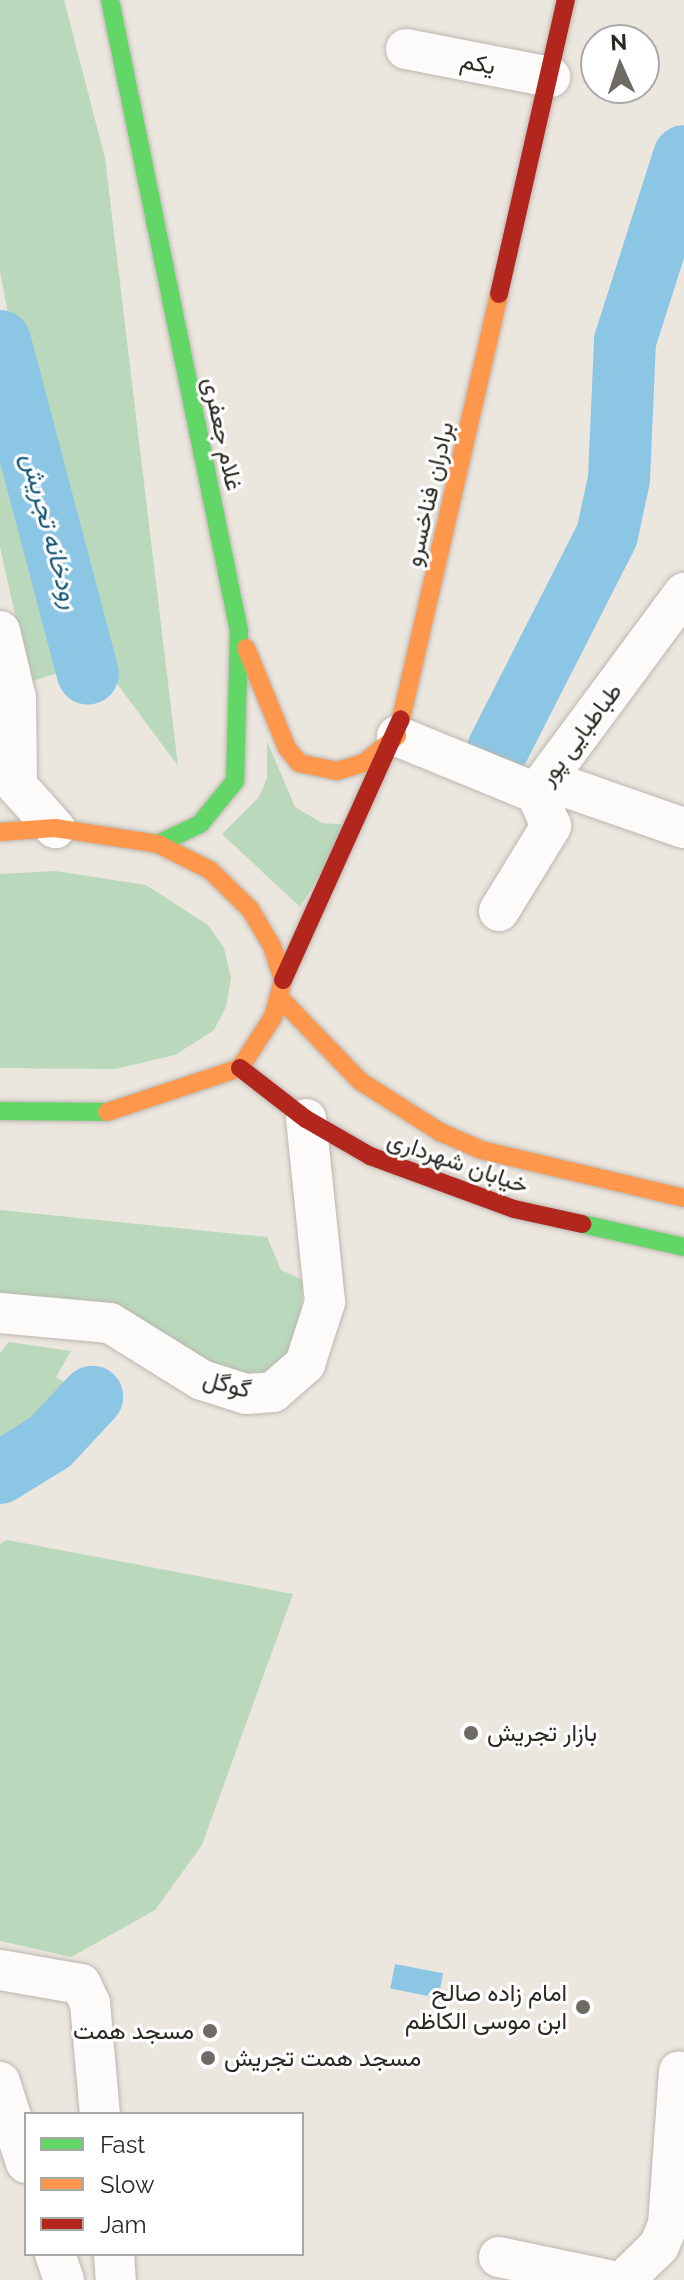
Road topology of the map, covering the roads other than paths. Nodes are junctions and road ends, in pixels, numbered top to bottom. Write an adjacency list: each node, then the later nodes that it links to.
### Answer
1 (110, 0): 7 (main road, غلام جعفری)
2 (566, 0): 4 (main road, برادران فناخسرو)
3 (406, 49): 4 (street, یکم)
4 (550, 77): 8 (main road, برادران فناخسرو)
5 (684, 593): 9 (street, طباطبایی پور)
6 (0, 631): 10 (street)
7 (239, 631): 8 (main road); 13 (main road, غلام جعفری)
8 (397, 736): 9 (street, طباطبایی پور); 15 (main road, برادران فناخسرو)
9 (541, 786): 11 (street); 14 (street)
10 (55, 828): 12 (main road); 13 (main road)
11 (684, 828)
12 (0, 832)
13 (158, 844): 15 (main road)
14 (499, 911)
15 (281, 989): 16 (main road, برادران فناخسرو); 19 (main road, خیابان شهرداری)
16 (240, 1068): 17 (main road); 18 (main road, خیابان شهرداری)
17 (0, 1111)
18 (306, 1119): 20 (main road, خیابان شهرداری); 21 (street, گوگل)
19 (684, 1198)
20 (684, 1247)
21 (0, 1313)
22 (0, 1970): 25 (street)
23 (679, 2071): 33 (street)
24 (0, 2082): 26 (street)
25 (100, 2112)
26 (24, 2157)
27 (56, 2256): 30 (street)
28 (114, 2256): 31 (street)
29 (499, 2257): 32 (street)
30 (64, 2280)
31 (116, 2280)
32 (608, 2280)
33 (624, 2280)

